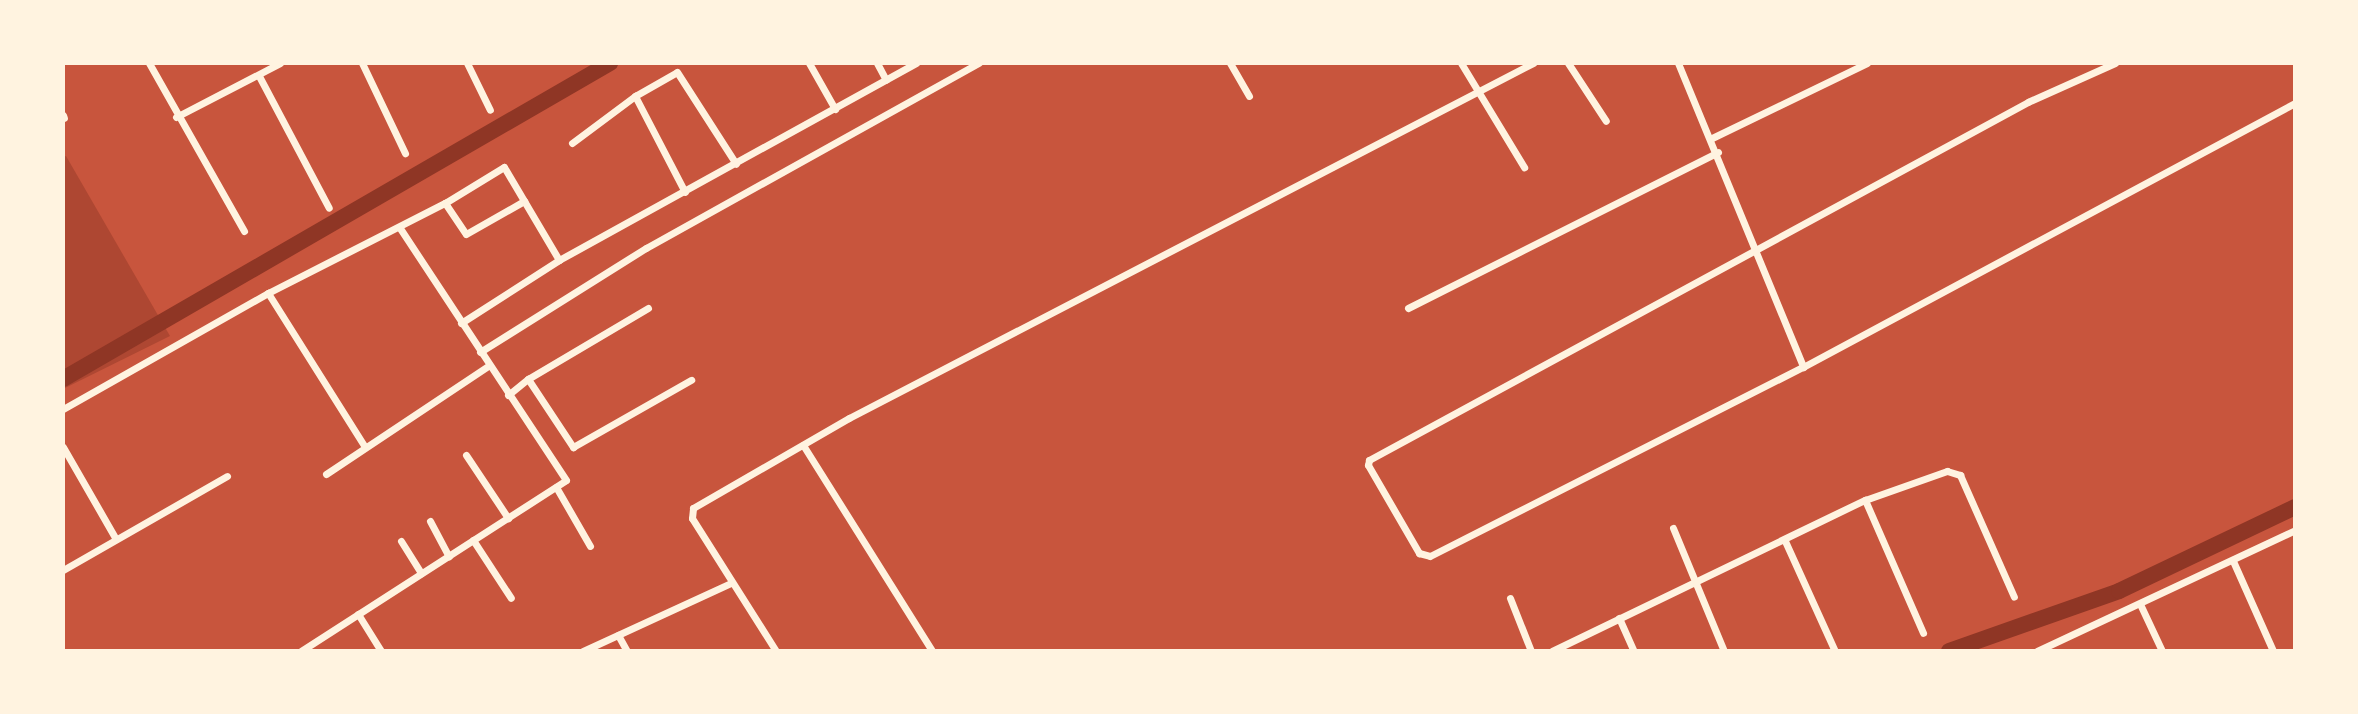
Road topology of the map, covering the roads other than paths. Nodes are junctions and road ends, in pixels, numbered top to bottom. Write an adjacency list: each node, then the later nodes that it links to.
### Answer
1 (149, 63): 24 (street)
2 (279, 63): 16 (street)
3 (362, 63): 29 (street)
4 (467, 63): 23 (street)
5 (809, 63): 22 (street)
6 (877, 63): 17 (street)
7 (916, 63): 17 (street)
8 (979, 63): 44 (street)
9 (1230, 63): 20 (street)
10 (1461, 63): 18 (street)
11 (1533, 63): 18 (street)
12 (1568, 63): 25 (street)
13 (1678, 63): 26 (street)
14 (1867, 63): 26 (street)
15 (2115, 63): 38 (street)
16 (259, 76): 24 (street); 35 (street)
17 (886, 80): 22 (street)
18 (1477, 92): 31 (street); 51 (street)
19 (635, 96): 27 (street); 30 (street); 32 (street)
20 (1249, 96)
21 (2295, 103): 46 (street)
22 (835, 109): 30 (street)
23 (490, 110)
24 (176, 117): 37 (street)
25 (1606, 121)
26 (1712, 138): 28 (street)
27 (572, 143)
28 (1718, 152): 38 (street); 42 (street)
29 (405, 153)
30 (736, 164): 32 (street)
31 (1524, 167)
32 (685, 192): 39 (street)
33 (524, 201): 34 (street); 34 (street); 39 (street)
34 (445, 203): 36 (street)
35 (329, 208)
36 (399, 227): 40 (street); 43 (street)
37 (244, 231)
38 (1758, 247): 46 (street); 46 (street)
39 (559, 260): 43 (street)
40 (268, 293): 50 (street); 53 (street)
41 (648, 308): 47 (street)
42 (1408, 308)
43 (461, 323): 44 (street)
44 (480, 352): 45 (street)
45 (488, 366): 49 (street); 53 (street)
46 (1804, 367)
47 (528, 379): 48 (street); 49 (street)
48 (691, 380)
49 (508, 395): 57 (street)
50 (63, 409)
51 (803, 444): 73 (street); 88 (street)
52 (63, 447): 63 (street)
53 (365, 447): 55 (street)
54 (466, 455): 59 (street)
55 (326, 474)
56 (227, 476): 63 (street)
57 (556, 486): 59 (street); 67 (street)
58 (1865, 500): 66 (street); 74 (street); 80 (street)
59 (508, 518): 64 (street)
60 (430, 521): 68 (street)
61 (1673, 528): 72 (street)
62 (2295, 530): 69 (street)
63 (116, 539): 70 (street)
64 (473, 540): 68 (street); 75 (street)
65 (401, 541): 71 (street)
66 (1785, 541): 72 (street); 93 (street)
67 (590, 546)
68 (449, 556): 71 (street)
69 (2233, 561): 77 (street); 96 (street)
70 (63, 570)
71 (421, 573): 78 (street)
72 (1697, 582): 79 (street); 92 (street)
73 (731, 583): 81 (street); 87 (street)
74 (2014, 597)
75 (511, 598)
76 (1510, 598): 89 (street)
77 (2140, 604): 82 (street); 95 (street)
78 (358, 614): 83 (street); 84 (street)
79 (1619, 618): 90 (street); 91 (street)
80 (1923, 633)
81 (618, 635): 85 (street); 86 (street)
82 (2047, 650): 94 (street)
83 (301, 651)
84 (381, 651)
85 (583, 651)
86 (627, 651)
87 (776, 651)
88 (932, 651)
89 (1531, 651)
90 (1552, 651)
91 (1634, 651)
92 (1724, 651)
93 (1835, 651)
94 (2037, 651)
95 (2162, 651)
96 (2273, 651)

